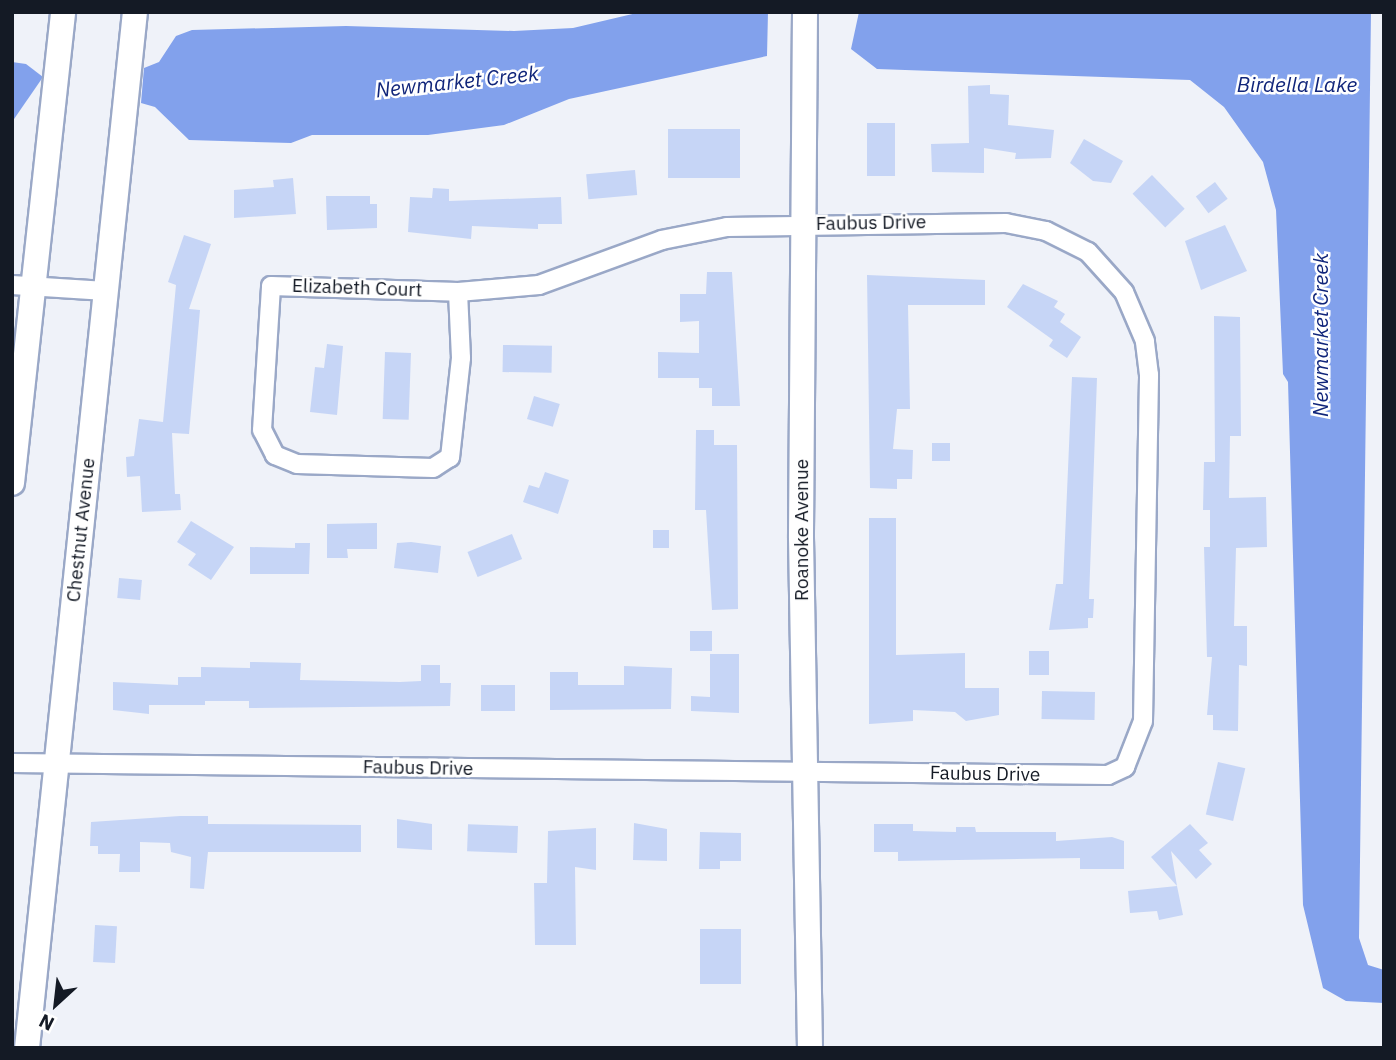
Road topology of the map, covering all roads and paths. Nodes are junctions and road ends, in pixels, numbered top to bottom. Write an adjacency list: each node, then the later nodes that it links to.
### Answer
1 (63, 12): 5 (street)
2 (135, 12): 6 (street, Chestnut Avenue)
3 (804, 12): 4 (street, Roanoke Avenue)
4 (802, 224): 7 (street, Elizabeth Court); 11 (street, Roanoke Avenue); 11 (street, Faubus Drive)
5 (22, 286): 6 (street); 8 (street)
6 (106, 291): 10 (street, Chestnut Avenue)
7 (458, 292): 7 (street, Elizabeth Court)
8 (12, 483)
9 (12, 763): 10 (street, Faubus Drive)
10 (57, 763): 11 (street, Faubus Drive); 12 (street, Chestnut Avenue)
11 (805, 771): 13 (street, Roanoke Avenue)
12 (27, 1048)
13 (810, 1048)

